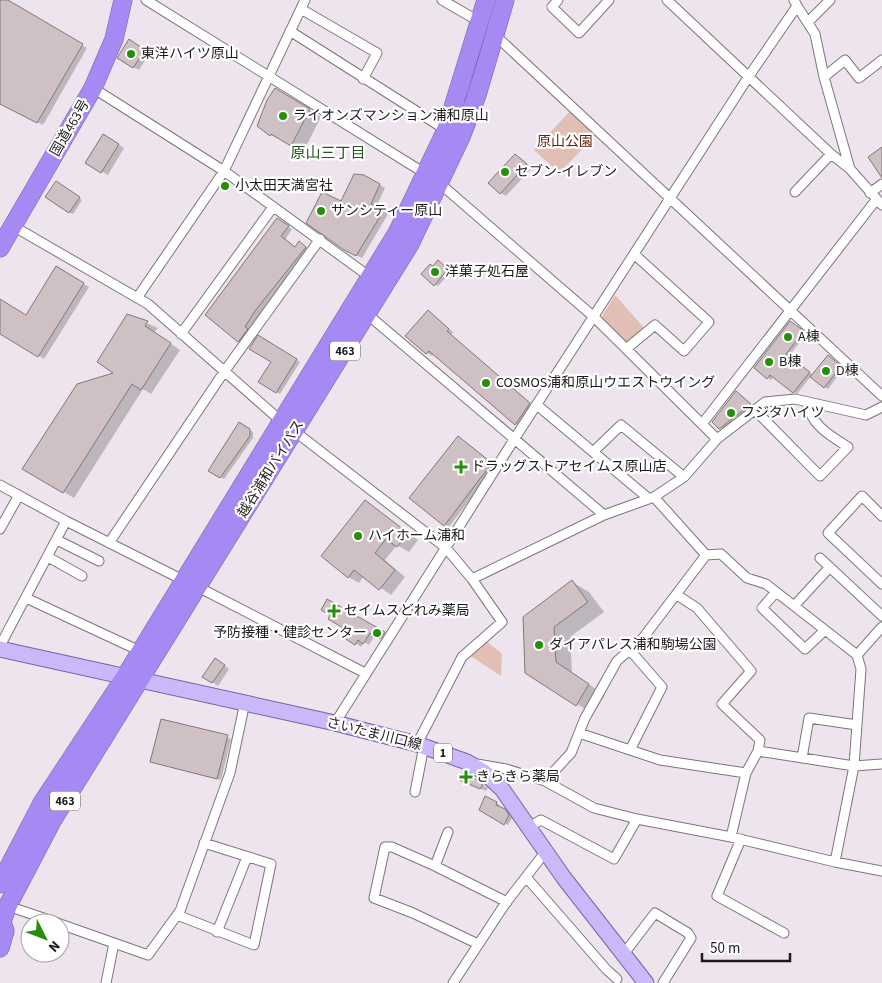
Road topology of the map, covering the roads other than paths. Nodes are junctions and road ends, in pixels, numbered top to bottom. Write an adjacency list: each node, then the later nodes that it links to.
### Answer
1 (123, 0): 22 (highway, 国道463号)
2 (146, 0): 18 (street)
3 (305, 0): 12 (street)
4 (442, 0): 13 (street)
5 (486, 0): 13 (highway, 越谷浦和バイパス / 463)
6 (505, 0): 16 (highway, 越谷浦和バイパス / 463)
7 (558, 0): 8 (street)
8 (608, 0)
9 (666, 0): 19 (street)
10 (830, 0): 14 (street)
11 (795, 3): 14 (street); 19 (street)
12 (301, 9): 15 (street); 21 (street)
13 (480, 22): 23 (highway, 越谷浦和バイパス / 463)
14 (808, 22): 20 (street)
15 (290, 31): 18 (street); 21 (street)
16 (495, 35): 27 (highway, 越谷浦和バイパス / 463); 31 (street)
17 (882, 60): 20 (street)
18 (269, 75): 26 (street); 27 (street)
19 (749, 76): 24 (street); 31 (street)
20 (824, 78): 25 (street)
21 (363, 79): 23 (street)
22 (93, 88): 26 (street); 33 (highway, 国道463号)
23 (446, 130): 27 (highway, 越谷浦和バイパス / 463)
24 (831, 154): 25 (street); 29 (street)
25 (850, 169): 30 (street)
26 (224, 171): 32 (street); 38 (street)
27 (433, 179): 37 (highway, 越谷浦和バイパス / 463); 40 (highway, 越谷浦和バイパス / 463); 41 (street)
28 (882, 184): 30 (street)
29 (795, 192)
30 (876, 199): 39 (street)
31 (670, 200): 36 (street); 39 (street)
32 (273, 207): 34 (street); 42 (street)
33 (13, 226): 35 (highway, 国道463号); 38 (street)
34 (320, 239): 37 (street); 44 (street)
35 (0, 248)
36 (634, 255): 41 (street); 43 (street)
37 (370, 278): 50 (highway, 越谷浦和バイパス / 463)
38 (137, 298): 42 (street)
39 (790, 311): 45 (street); 51 (street)
40 (368, 314): 52 (highway, 越谷浦和バイパス / 463); 53 (street)
41 (594, 318): 43 (street); 47 (street)
42 (181, 334): 44 (street)
43 (626, 349): 51 (street)
44 (224, 372): 50 (street); 65 (street)
45 (882, 396)
46 (807, 402): 48 (street); 49 (street); 49 (street)
47 (537, 405): 53 (street); 55 (street)
48 (882, 407)
49 (756, 410): 54 (street)
50 (280, 420): 52 (street); 74 (highway, 越谷浦和バイパス / 463)
51 (702, 424): 54 (street)
52 (294, 431): 66 (street); 74 (highway, 越谷浦和バイパス / 463)
53 (515, 438): 60 (street); 66 (street)
54 (717, 440): 56 (street)
55 (593, 452): 56 (street); 59 (street)
56 (684, 478): 59 (street)
57 (0, 484): 58 (street)
58 (19, 495): 62 (street); 63 (street)
59 (651, 498): 60 (street); 67 (street)
60 (604, 515): 73 (street)
61 (882, 516): 75 (street)
62 (66, 521): 64 (street); 65 (street)
63 (0, 529)
64 (57, 540): 68 (street); 70 (street)
65 (109, 543): 74 (street)
66 (446, 548): 73 (street); 87 (street)
67 (706, 555): 76 (street); 77 (street)
68 (48, 557): 72 (street); 78 (street)
69 (820, 558): 71 (street)
70 (99, 561)
71 (829, 568): 79 (street); 80 (street)
72 (82, 576)
73 (472, 579): 93 (street)
74 (191, 583): 85 (highway, 越谷浦和バイパス / 463); 87 (street); 88 (highway, 越谷浦和バイパス / 463)
75 (882, 584)
76 (776, 592): 79 (street); 82 (street)
77 (677, 595): 84 (street); 95 (street)
78 (26, 598): 83 (street); 85 (street)
79 (794, 606): 82 (street)
80 (882, 616)
81 (882, 627): 86 (street)
82 (825, 630): 86 (street)
83 (0, 648): 88 (main road, さいたま川口線 / 1)
84 (629, 649): 92 (street); 94 (street)
85 (140, 651): 88 (highway, 越谷浦和バイパス / 463)
86 (857, 655): 91 (street)
87 (365, 673): 90 (street)
88 (133, 679): 89 (main road, さいたま川口線 / 1); 115 (highway, 越谷浦和バイパス / 463); 117 (highway, 越谷浦和バイパス / 463)
89 (245, 702): 90 (main road, さいたま川口線 / 1); 108 (street)
90 (335, 723): 93 (main road, さいたま川口線 / 1)
91 (857, 725): 96 (street); 99 (street)
92 (579, 733): 94 (street); 101 (street)
93 (421, 745): 97 (main road, さいたま川口線 / 1); 102 (street)
94 (630, 750): 100 (street)
95 (758, 751): 96 (street); 100 (street)
96 (802, 758): 99 (street)
97 (467, 762): 101 (street); 104 (main road, さいたま川口線 / 1)
98 (882, 764): 99 (street)
99 (854, 766): 111 (street)
100 (746, 773): 106 (street)
101 (545, 781): 103 (street)
102 (415, 792)
103 (637, 819): 104 (street); 106 (street)
104 (529, 827): 109 (main road, さいたま川口線 / 1)
105 (448, 832): 112 (street)
106 (731, 837): 107 (street)
107 (741, 839): 111 (street); 122 (street)
108 (204, 843): 110 (street); 118 (street)
109 (546, 851): 114 (street); 126 (main road, さいたま川口線 / 1)
110 (247, 857): 121 (street); 121 (street)
111 (835, 862): 113 (street)
112 (436, 866): 116 (street); 124 (street)
113 (882, 871)
114 (526, 877): 116 (street); 127 (street)
115 (0, 884)
116 (507, 902): 124 (street)
117 (2, 915): 119 (street); 125 (highway, 越谷浦和バイパス / 463)
118 (177, 915): 121 (street); 123 (street)
119 (20, 918)
120 (70, 927): 123 (street)
121 (217, 932)
122 (784, 933)
123 (114, 943): 128 (street)
124 (478, 944): 129 (street)
125 (0, 948)
126 (627, 960): 127 (street); 130 (main road, さいたま川口線 / 1); 131 (street)
127 (616, 981)
128 (106, 983)
129 (452, 983)
130 (646, 983)
131 (663, 983)

